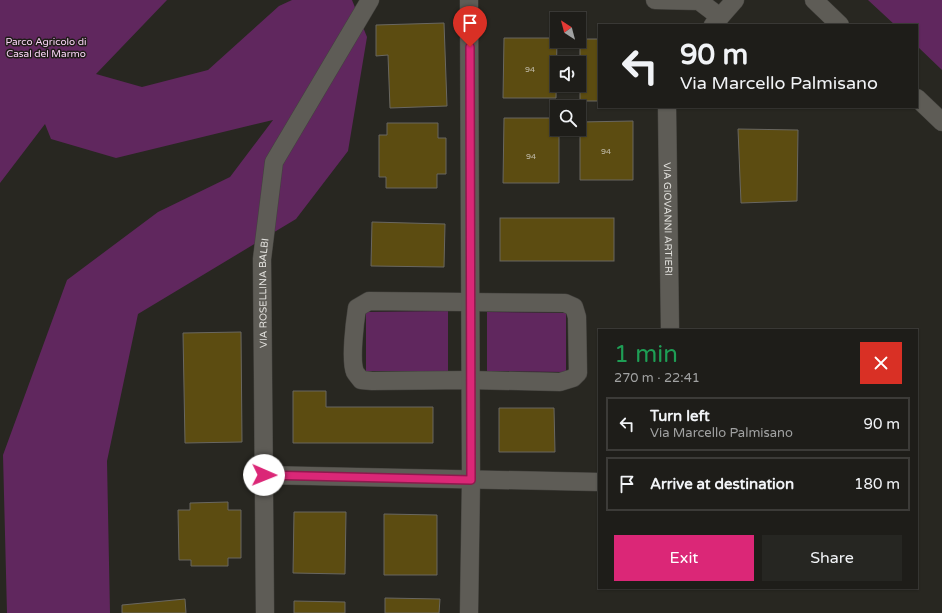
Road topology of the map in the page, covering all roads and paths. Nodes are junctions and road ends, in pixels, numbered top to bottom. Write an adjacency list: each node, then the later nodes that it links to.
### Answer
1 (370, 0): 14 (street, VIA ROSELLINA BALBI)
2 (469, 0): 11 (street)
3 (655, 0): 6 (street)
4 (735, 0): 6 (street)
5 (814, 0): 7 (street)
6 (717, 21)
7 (839, 24)
8 (918, 99): 10 (street)
9 (667, 108): 12 (street, VIA GIOVANNI ARTIERI)
10 (942, 122)
11 (470, 301): 13 (street); 13 (street); 13 (street)
12 (670, 329)
13 (470, 380): 15 (street)
14 (264, 475): 15 (street); 17 (street, VIA ROSELLINA BALBI)
15 (471, 480): 16 (street); 18 (street)
16 (598, 482)
17 (265, 613)
18 (469, 613)

